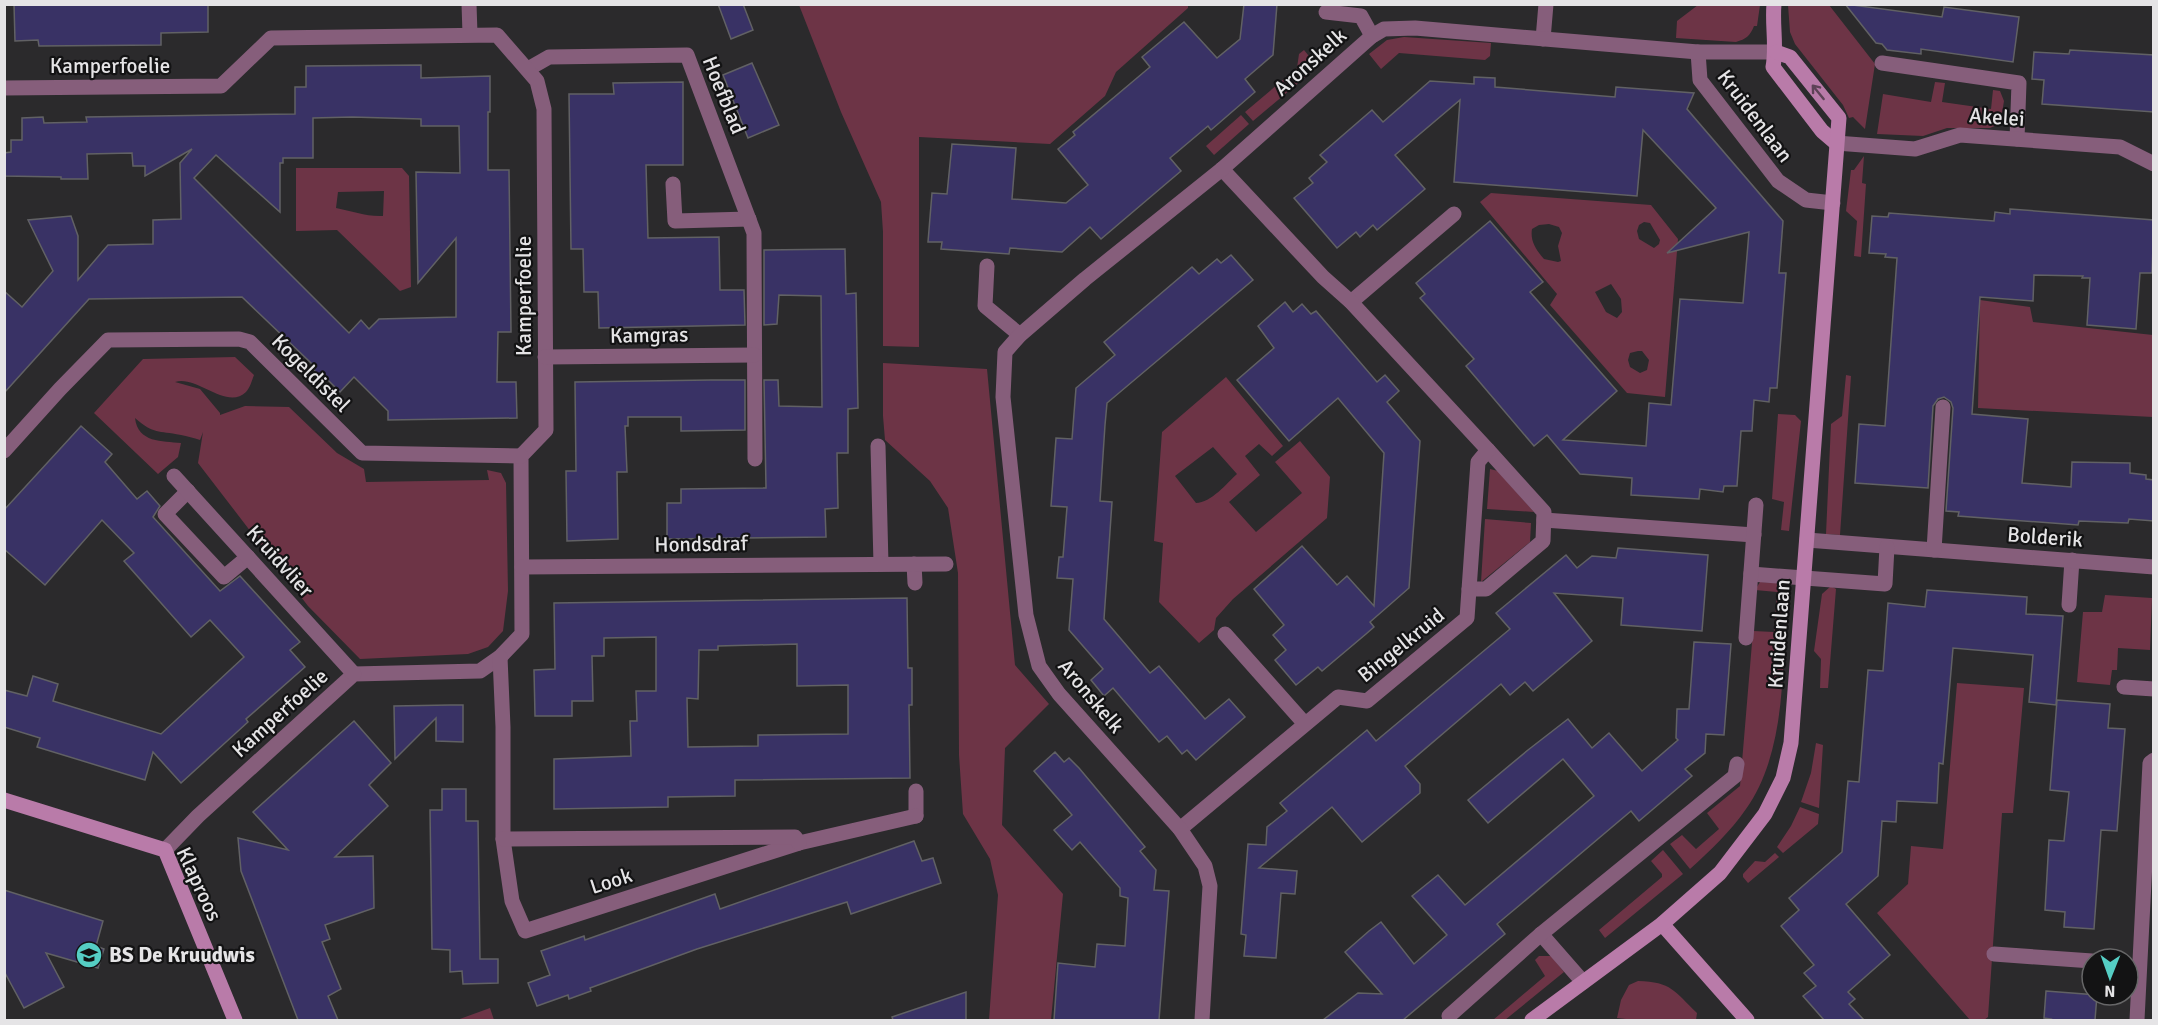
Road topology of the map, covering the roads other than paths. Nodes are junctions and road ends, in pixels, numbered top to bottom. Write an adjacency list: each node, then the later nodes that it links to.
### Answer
1 (469, 4): 5 (street)
2 (1546, 4): 7 (street)
3 (1774, 4): 9 (street, Kruidenlaan)
4 (1326, 12): 6 (street)
5 (470, 34): 11 (street, Kamperfoelie); 12 (street, Kamperfoelie)
6 (1372, 36): 7 (street, Aronskelk); 16 (street, Aronskelk)
7 (1543, 39): 8 (street, Aronskelk)
8 (1698, 52): 9 (street, Aronskelk); 18 (street, Kruidenlaan)
9 (1776, 52): 14 (street, Kruidenlaan); 14 (street, Kruidenlaan, one-way to 9)
10 (1882, 63): 13 (street)
11 (528, 69): 20 (street, Hoefblad); 25 (street, Kamperfoelie)
12 (4, 88)
13 (2017, 140): 14 (street, Akelei); 15 (street, Akelei)
14 (1836, 143): 18 (street, Kruidenlaan)
15 (2154, 164)
16 (1222, 169): 22 (street); 23 (street, Aronskelk)
17 (673, 184): 20 (street)
18 (1833, 203): 37 (street, Kruidenlaan)
19 (1454, 214): 22 (street)
20 (751, 226): 24 (street)
21 (987, 266): 23 (street)
22 (1351, 302): 28 (street)
23 (1020, 336): 63 (street, Aronskelk)
24 (754, 355): 25 (street, Kamgras); 31 (street)
25 (545, 357): 30 (street, Kamperfoelie)
26 (1943, 407): 39 (street)
27 (878, 446): 42 (street)
28 (1488, 450): 35 (street); 50 (street, Bingelkruid)
29 (4, 451): 30 (street, Kogeldistel)
30 (521, 456): 45 (street, Kamperfoelie)
31 (755, 459)
32 (174, 476): 33 (street, Kruidvlier)
33 (188, 491): 40 (street, Kruidvlier); 40 (street)
34 (1756, 505): 36 (street, Kruidenlaan)
35 (1544, 520): 36 (street); 50 (street)
36 (1754, 535): 47 (street, Kruidenlaan)
37 (1807, 540): 38 (street, Bolderik); 48 (street, Kruidenlaan)
38 (1887, 546): 39 (street, Bolderik); 48 (street)
39 (1934, 550): 41 (street, Bolderik)
40 (248, 557): 55 (street, Kruidvlier)
41 (2072, 560): 46 (street, Bolderik); 51 (street)
42 (881, 564): 43 (street, Hondsdraf); 45 (street, Hondsdraf)
43 (914, 564): 44 (street, Hondsdraf); 49 (street)
44 (946, 564)
45 (522, 567): 54 (street, Kamperfoelie)
46 (2154, 567)
47 (1751, 574): 48 (street); 53 (street, Kruidenlaan)
48 (1804, 578): 67 (street, Kruidenlaan)
49 (915, 583)
50 (1469, 588): 58 (street, Bingelkruid)
51 (2069, 605)
52 (1225, 634): 58 (street)
53 (1746, 638)
54 (500, 657): 55 (street, Kamperfoelie); 64 (street, Look)
55 (354, 674): 66 (street, Kamperfoelie)
56 (2124, 687): 57 (street)
57 (2154, 689)
58 (1305, 724): 63 (street, Bingelkruid)
59 (2154, 760): 69 (street)
60 (1737, 764): 68 (street)
61 (916, 791): 65 (street, Look)
62 (4, 800): 66 (street, Klaproos)
63 (1180, 829): 75 (street, Aronskelk)
64 (503, 839): 65 (street, Look); 65 (street, Look)
65 (799, 843)
66 (165, 850): 74 (street, Klaproos)
67 (1662, 924): 72 (street, Kruidenlaan); 77 (street)
68 (1541, 934): 72 (street); 73 (street)
69 (2135, 947)
70 (1994, 954): 71 (street)
71 (2080, 960)
72 (1584, 982): 76 (street, Kruidenlaan)
73 (1449, 1016)
74 (235, 1020)
75 (1202, 1020)
76 (1532, 1020)
77 (1747, 1020)

